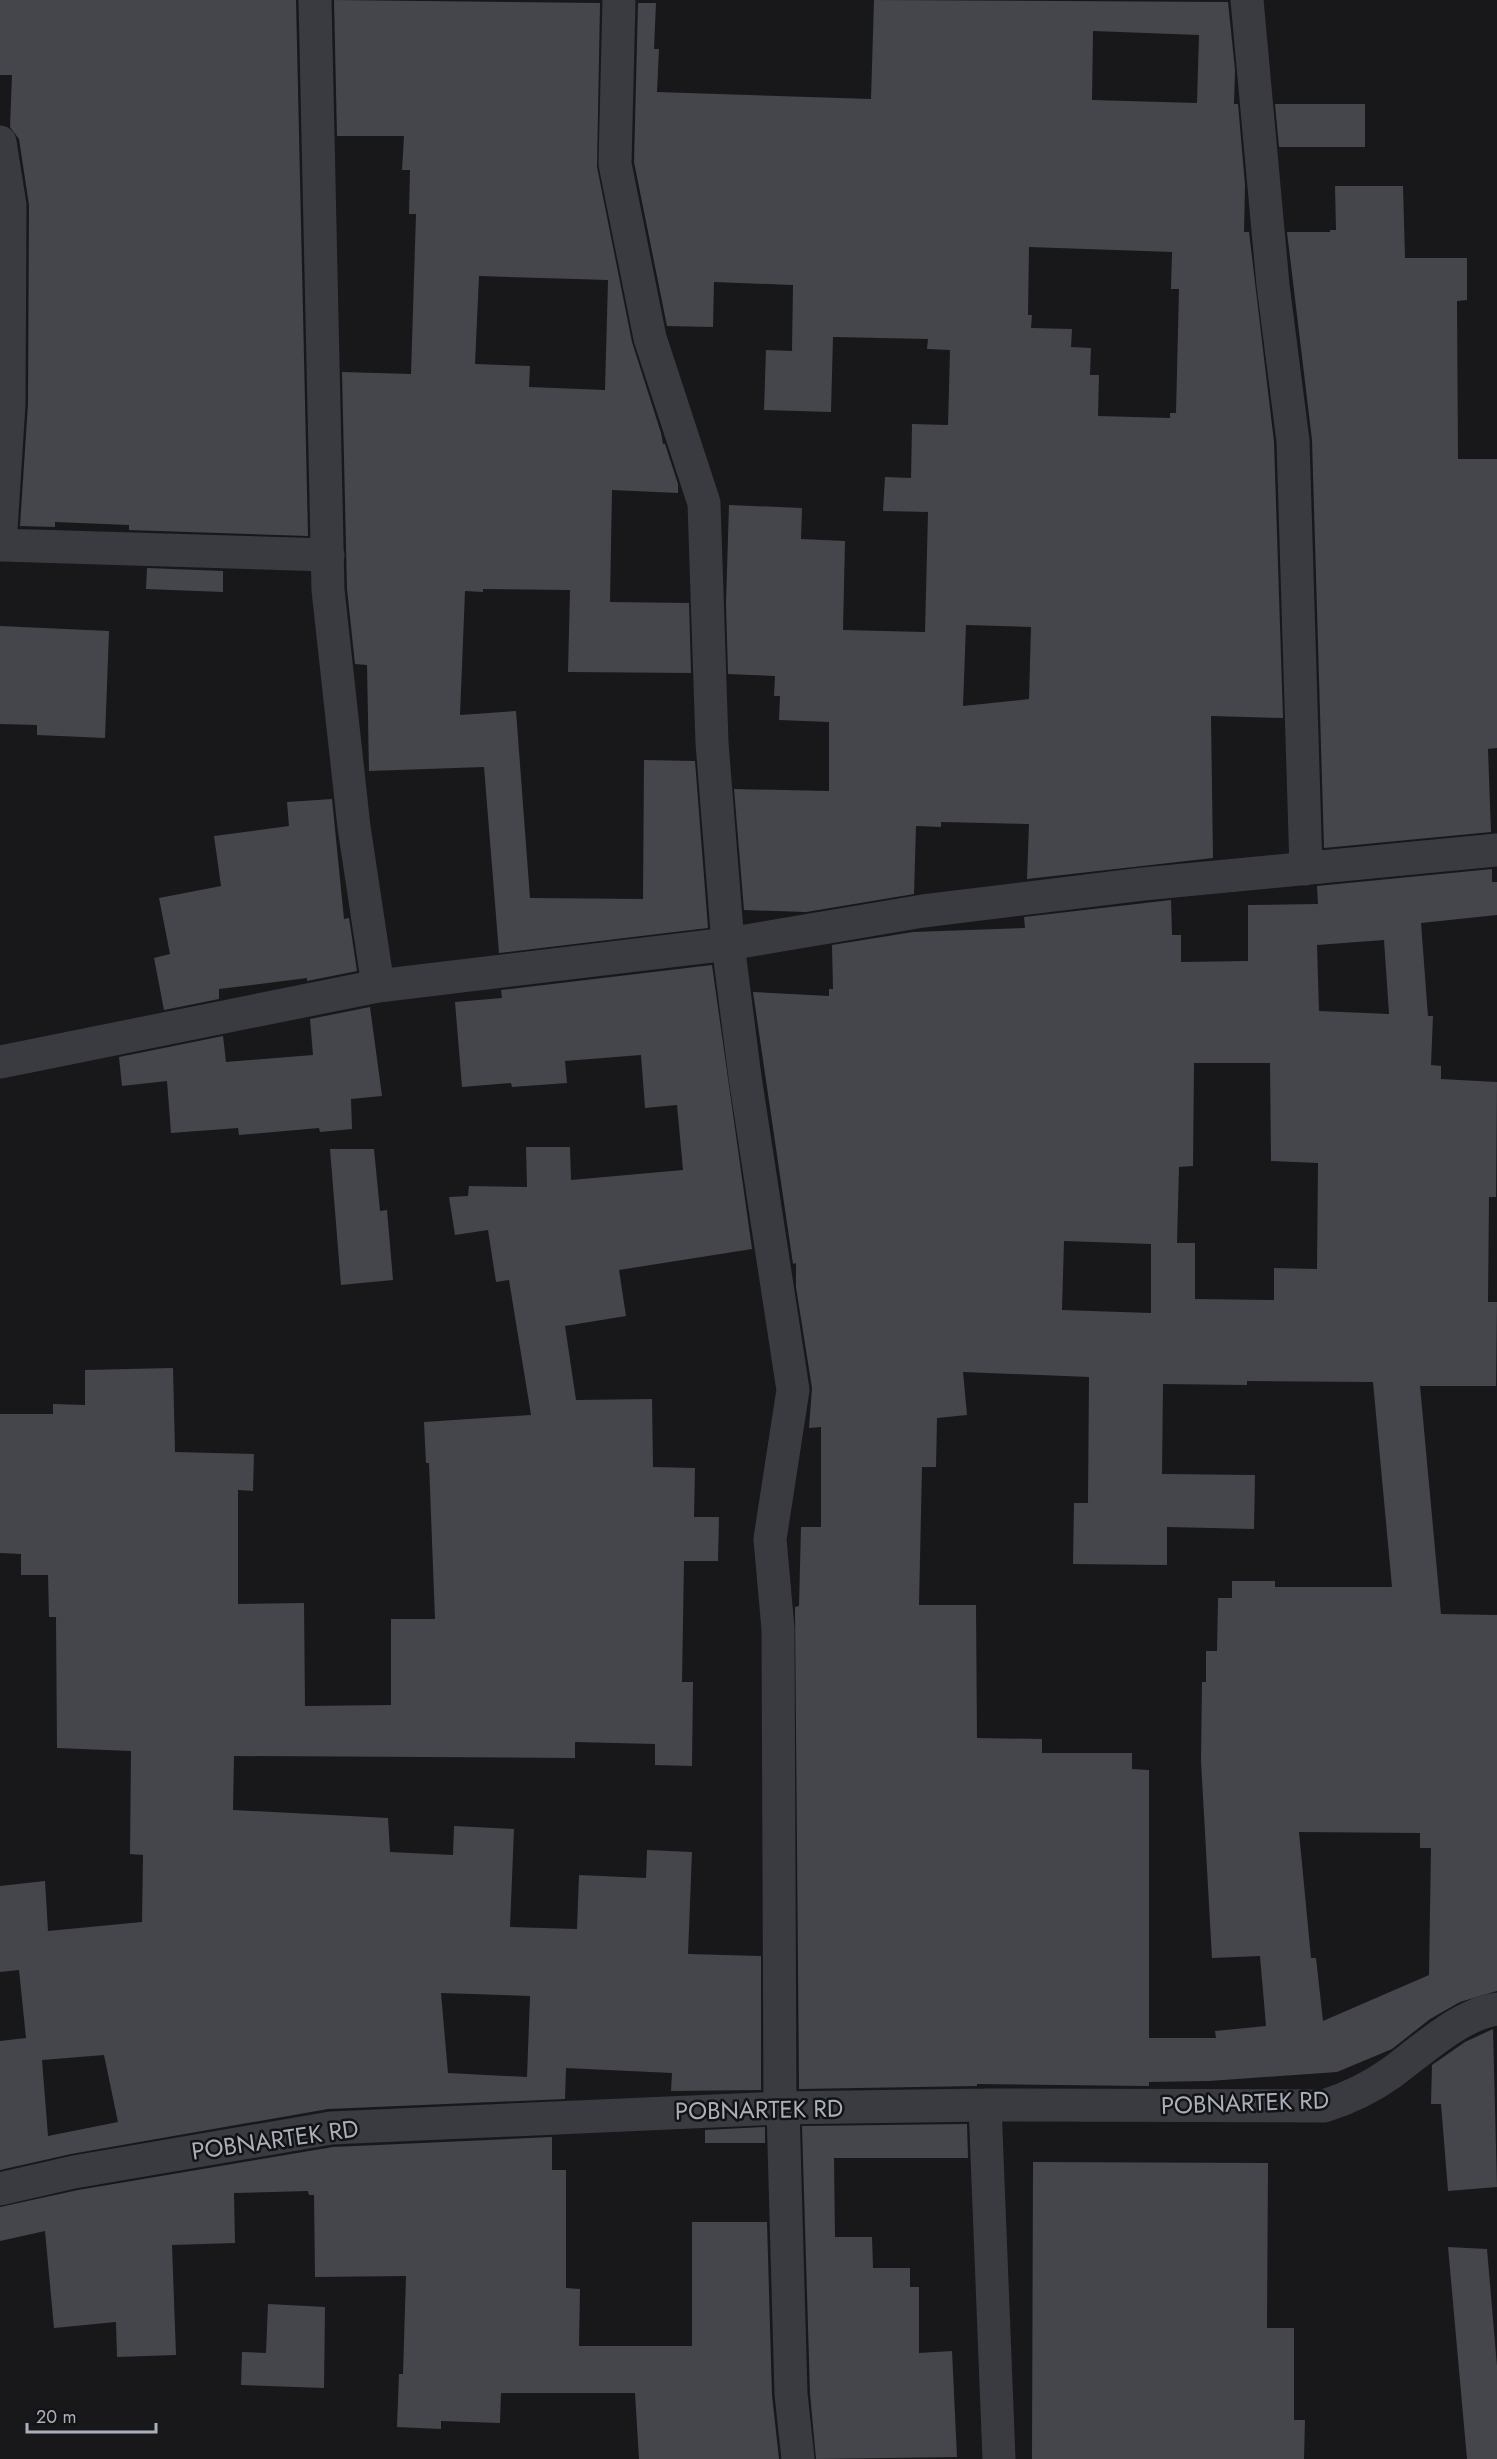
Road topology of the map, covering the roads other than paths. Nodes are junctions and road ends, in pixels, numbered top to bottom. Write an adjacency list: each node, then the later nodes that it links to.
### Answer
1 (315, 0): 5 (street)
2 (619, 0): 8 (street)
3 (1247, 0): 7 (street)
4 (0, 142): 5 (street)
5 (328, 555): 9 (street)
6 (1497, 850): 7 (street)
7 (1306, 868): 8 (street)
8 (728, 944): 9 (street); 13 (street)
9 (378, 986): 10 (street)
10 (0, 1062)
11 (1497, 2010): 12 (street, POBNARTEK RD)
12 (985, 2105): 13 (street, POBNARTEK RD); 16 (street)
13 (781, 2108): 14 (street, POBNARTEK RD); 15 (street)
14 (0, 2189)
15 (798, 2459)
16 (999, 2459)

